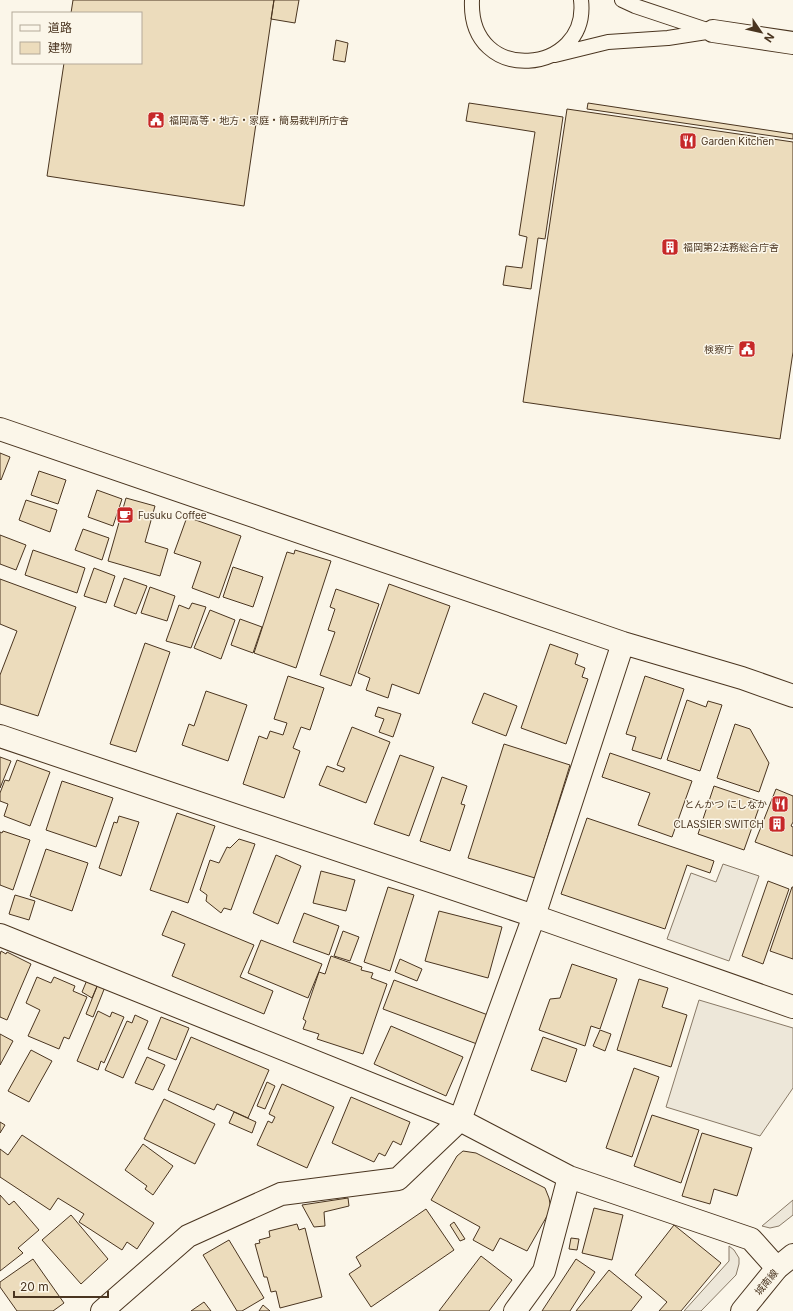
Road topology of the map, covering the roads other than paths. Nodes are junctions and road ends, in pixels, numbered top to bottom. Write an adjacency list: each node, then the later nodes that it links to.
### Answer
1 (472, 0): 6 (lane)
2 (581, 0): 6 (lane)
3 (622, 0): 4 (lane)
4 (713, 31): 5 (street); 6 (lane)
5 (793, 43)
6 (551, 56)
7 (0, 430): 8 (street)
8 (623, 643): 9 (street); 11 (street)
9 (793, 696)
10 (0, 736): 11 (street)
11 (534, 916): 13 (street); 14 (street)
12 (0, 935): 14 (street)
13 (793, 1007)
14 (460, 1120): 15 (street); 17 (street)
15 (569, 1177): 16 (street); 18 (street)
16 (785, 1262): 19 (street, 城南線)
17 (102, 1311)
18 (515, 1311)
19 (742, 1311)

